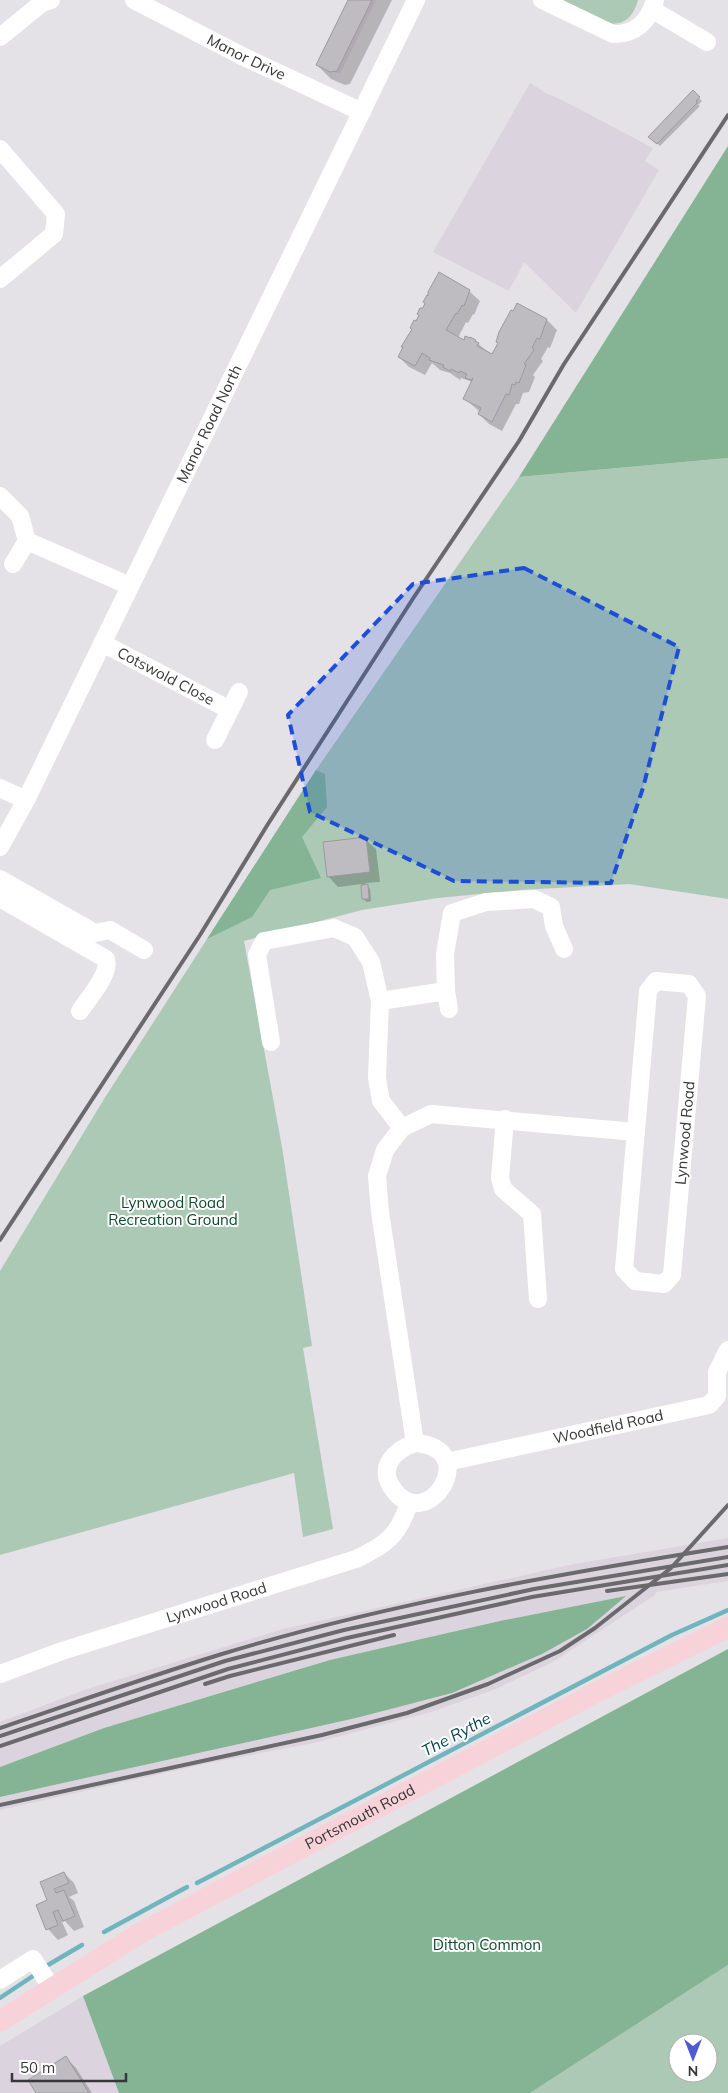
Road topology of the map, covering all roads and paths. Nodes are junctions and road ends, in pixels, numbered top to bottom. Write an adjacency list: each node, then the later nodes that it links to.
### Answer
1 (51, 0): 6 (street)
2 (134, 0): 8 (street, Manor Drive)
3 (416, 0): 8 (street, Manor Road North)
4 (542, 0): 5 (street)
5 (654, 5): 7 (street)
6 (0, 37)
7 (707, 42)
8 (362, 112): 14 (street, Manor Road North)
9 (0, 149): 10 (street)
10 (0, 278)
11 (0, 496): 12 (street)
12 (27, 541): 13 (street); 14 (street)
13 (14, 564)
14 (130, 586): 15 (street, Manor Road North)
15 (102, 643): 17 (street, Cotswold Close); 20 (street, Manor Road North)
16 (239, 692): 17 (street, Cotswold Close)
17 (230, 710): 18 (street, Cotswold Close)
18 (215, 740)
19 (0, 788): 20 (street)
20 (26, 800): 21 (street, Manor Road North)
21 (0, 847)
22 (0, 879): 25 (street)
23 (0, 898): 29 (street)
24 (564, 949): 26 (street)
25 (144, 950)
26 (446, 991): 27 (street); 28 (street)
27 (380, 1001): 30 (street); 32 (street)
28 (449, 1009)
29 (80, 1011)
30 (271, 1042)
31 (505, 1120): 32 (street); 33 (street); 34 (street)
32 (402, 1128): 36 (street)
33 (636, 1132): 33 (street, Lynwood Road)
34 (538, 1299)
35 (728, 1350): 37 (street, Woodfield Road)
36 (414, 1443): 37 (street); 38 (street)
37 (447, 1462): 38 (street)
38 (409, 1503): 40 (street, Lynwood Road)
39 (728, 1627): 42 (main road, Portsmouth Road)
40 (0, 1674)
41 (0, 1980): 42 (street)
42 (51, 1987): 43 (main road, Portsmouth Road)
43 (0, 2020)

